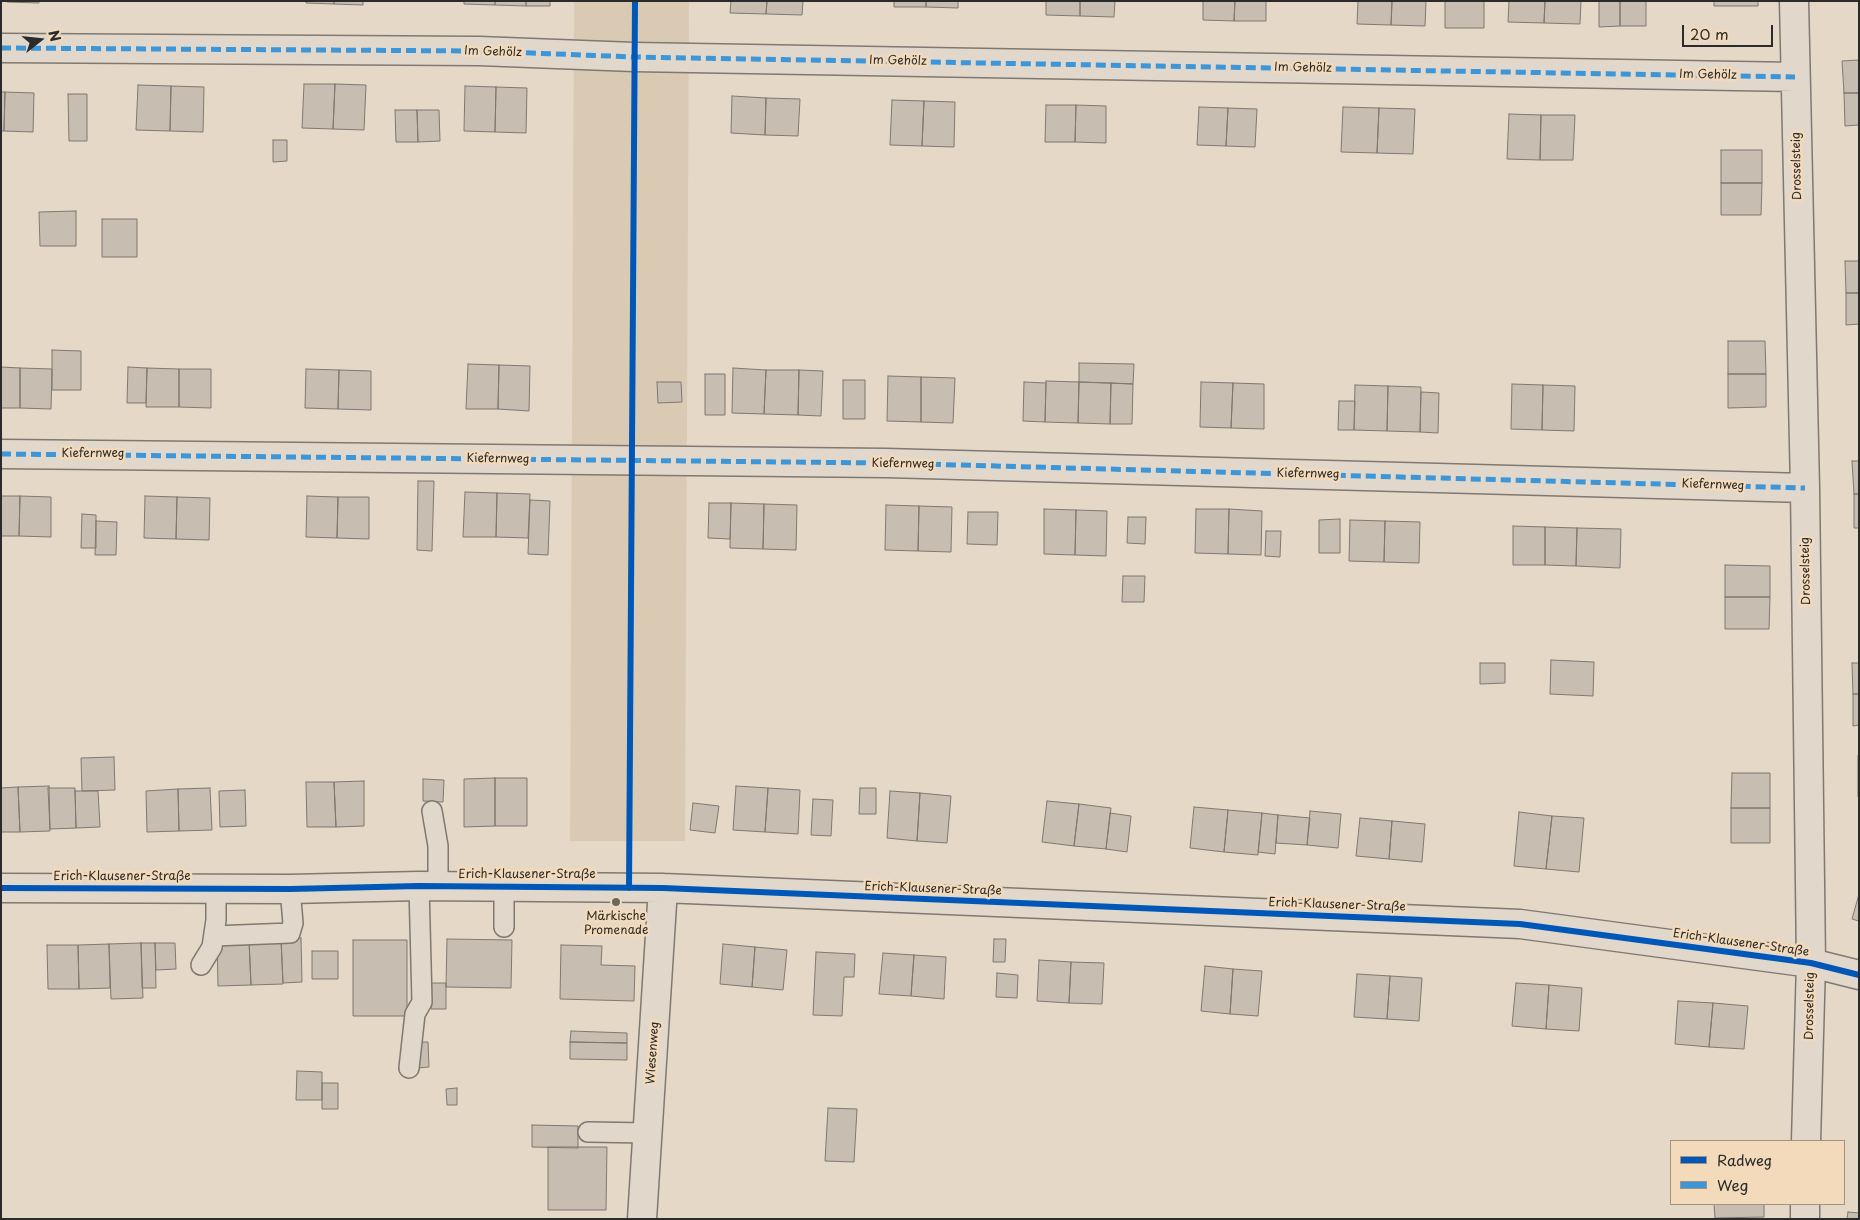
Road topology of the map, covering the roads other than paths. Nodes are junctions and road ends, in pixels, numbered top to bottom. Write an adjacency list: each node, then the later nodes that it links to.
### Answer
1 (1794, 1): 3 (street, Drosselsteig)
2 (1, 48): 3 (street, Im Gehölz)
3 (1795, 77): 5 (street, Drosselsteig)
4 (1, 454): 5 (street, Kiefernweg)
5 (1805, 488): 15 (street, Drosselsteig)
6 (432, 811): 7 (lane)
7 (429, 886): 8 (street, Erich-Klausener-Straße); 12 (street, Erich-Klausener-Straße); 18 (lane)
8 (504, 886): 10 (street, Erich-Klausener-Straße); 13 (lane)
9 (1, 888): 11 (street, Erich-Klausener-Straße)
10 (663, 888): 15 (street, Erich-Klausener-Straße); 20 (street, Wiesenweg)
11 (216, 889): 12 (street, Erich-Klausener-Straße); 14 (lane)
12 (290, 889): 14 (lane)
13 (504, 927)
14 (214, 936): 16 (lane)
15 (1810, 963): 17 (street, Erich-Klausener-Straße); 21 (street, Drosselsteig)
16 (201, 965)
17 (1859, 975)
18 (410, 1068)
19 (588, 1132): 20 (lane)
20 (648, 1133): 23 (street, Wiesenweg)
21 (1806, 1140)
22 (1805, 1205): 24 (street)
23 (642, 1219)
24 (1805, 1219)

